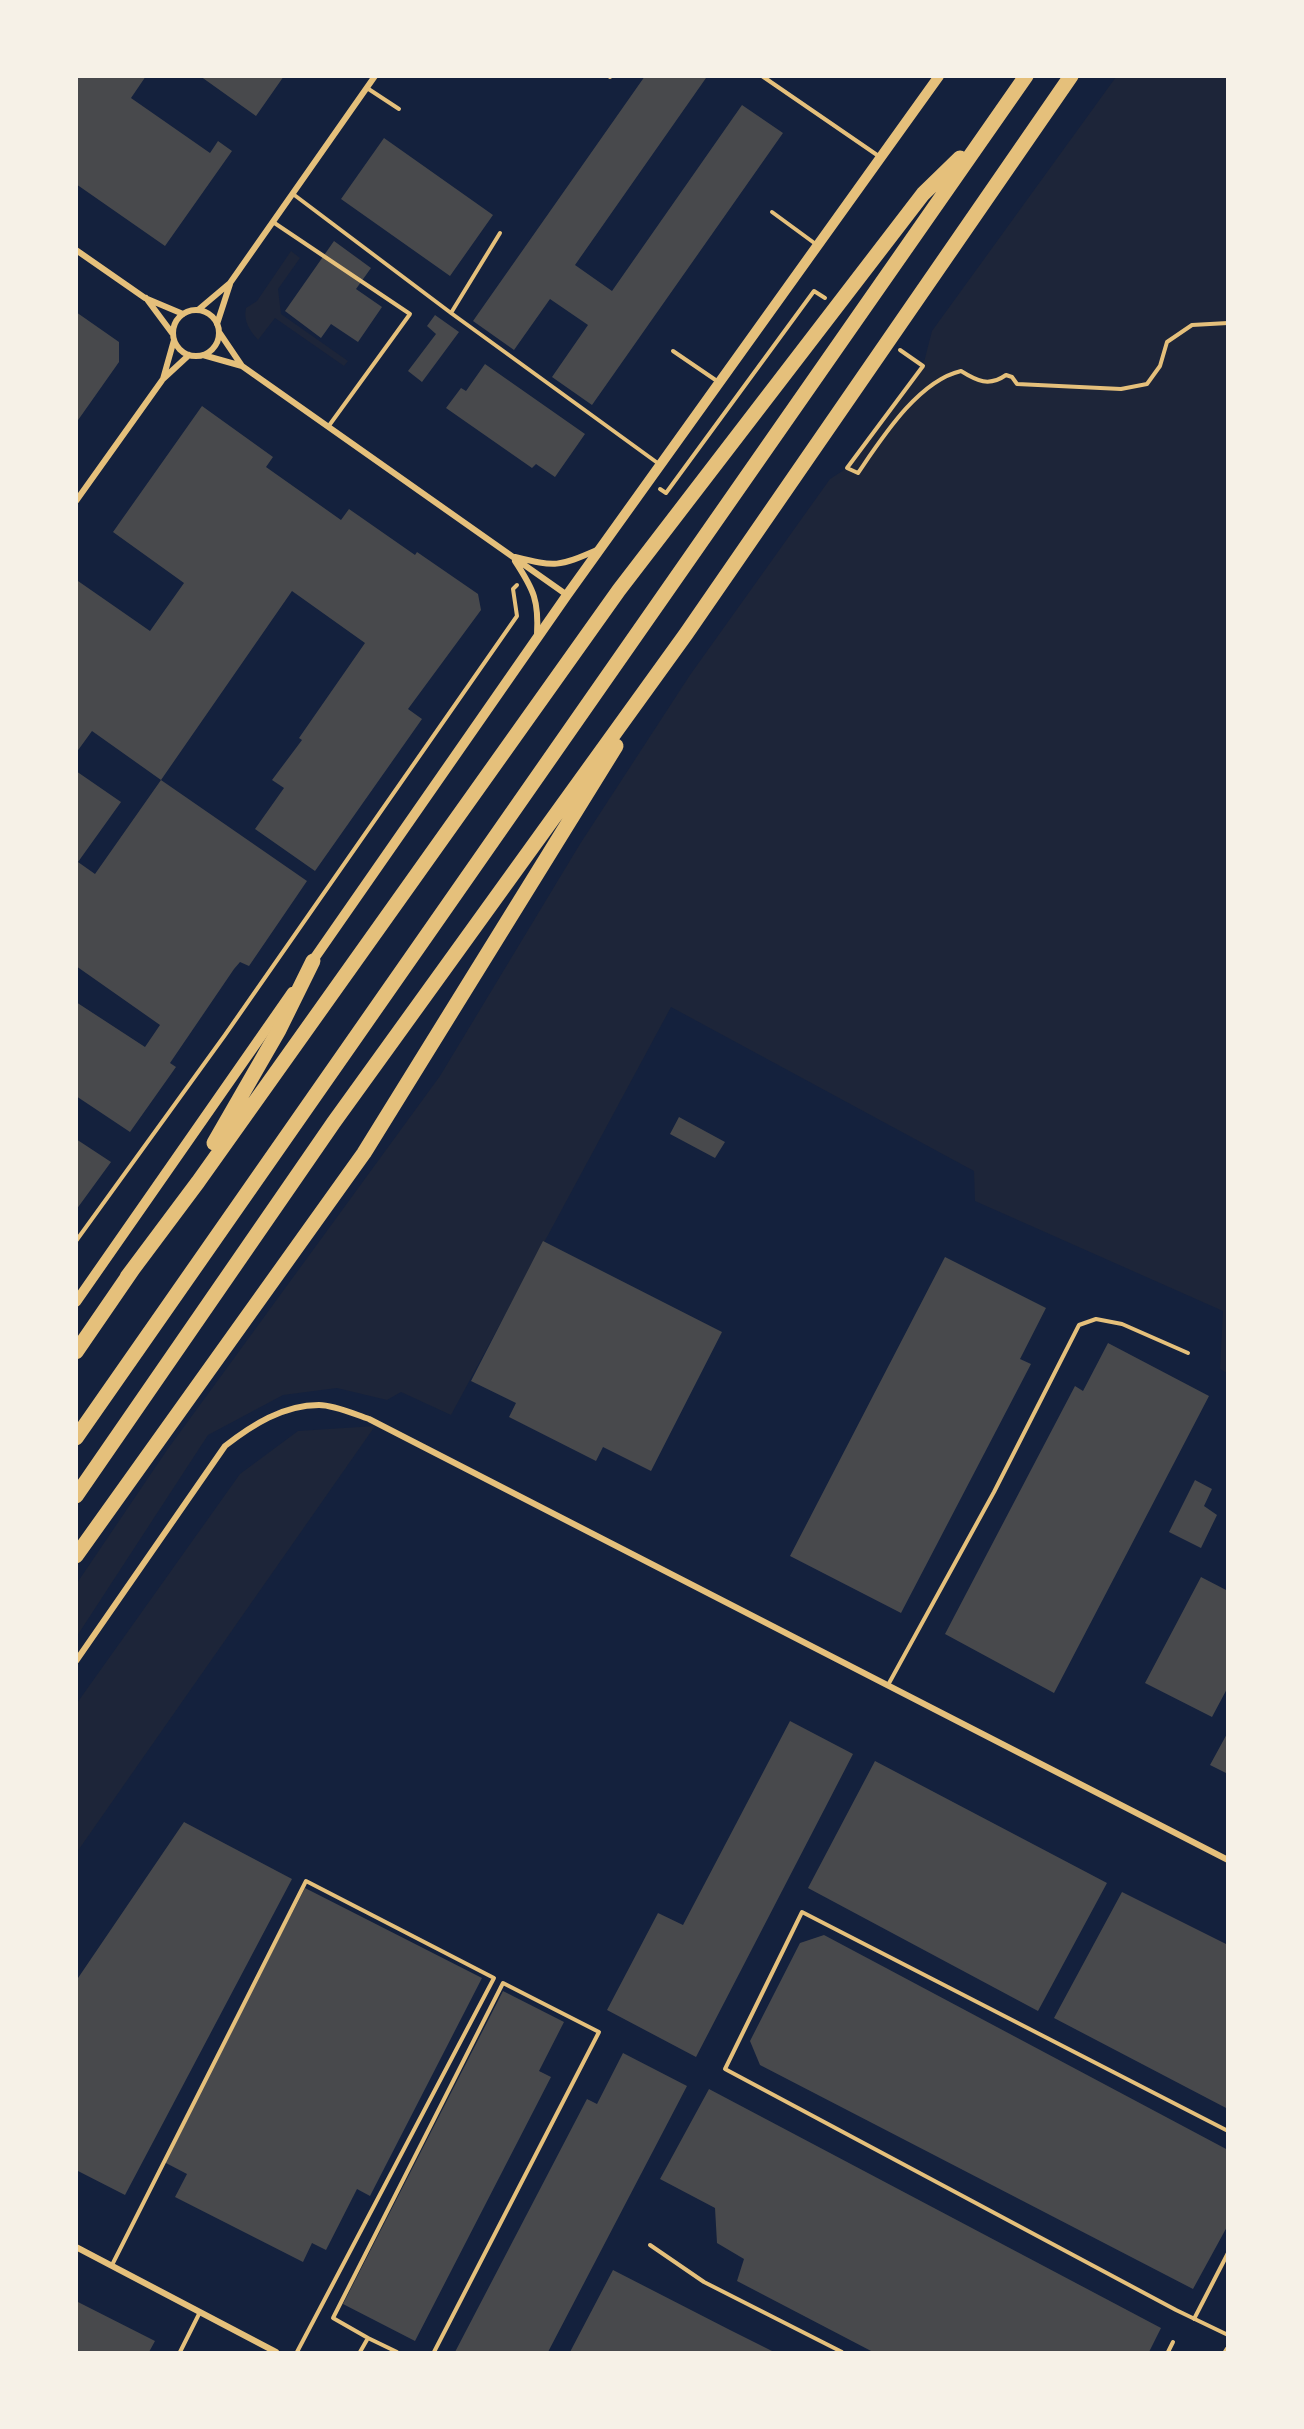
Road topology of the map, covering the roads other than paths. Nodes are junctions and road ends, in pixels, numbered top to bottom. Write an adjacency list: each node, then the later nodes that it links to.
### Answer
1 (375, 76): 6 (street)
2 (762, 76): 9 (lane)
3 (939, 76): 9 (street)
4 (1026, 76): 8 (highway)
5 (1071, 76): 36 (highway)
6 (368, 88): 7 (lane); 10 (street)
7 (399, 109)
8 (988, 131): 39 (highway); 43 (highway)
9 (881, 158): 14 (street)
10 (293, 194): 12 (street); 19 (lane)
11 (772, 212): 14 (lane)
12 (273, 222): 16 (street); 30 (lane)
13 (500, 233): 19 (lane)
14 (818, 246): 29 (street)
15 (76, 250): 17 (street)
16 (230, 283): 18 (street); 21 (street)
17 (145, 298): 20 (street); 23 (street)
18 (198, 310): 20 (street); 21 (street)
19 (451, 313): 31 (lane)
20 (183, 314): 23 (street)
21 (217, 324): 22 (street)
22 (219, 331): 26 (street); 27 (street)
23 (173, 337): 25 (street); 28 (street)
24 (673, 351): 29 (lane)
25 (189, 355): 26 (street); 28 (street)
26 (204, 355): 27 (street)
27 (242, 366): 30 (street)
28 (163, 380): 32 (street)
29 (720, 383): 31 (street)
30 (328, 427): 34 (street)
31 (661, 465): 33 (street)
32 (76, 501)
33 (600, 549): 34 (street); 35 (street)
34 (511, 556): 35 (street); 37 (street)
35 (567, 595): 37 (street)
36 (686, 634): 44 (highway); 45 (highway)
37 (537, 638): 38 (street)
38 (313, 961): 39 (highway); 40 (street)
39 (128, 1277): 41 (highway)
40 (76, 1302)
41 (76, 1352)
42 (1188, 1353): 47 (lane)
43 (76, 1438)
44 (76, 1496)
45 (76, 1556)
46 (76, 1661): 47 (street)
47 (888, 1685): 48 (street)
48 (1227, 1860)
49 (1227, 2131): 55 (lane)
50 (650, 2245): 65 (lane)
51 (76, 2247): 53 (street)
52 (1227, 2253): 55 (lane)
53 (112, 2266): 54 (street); 61 (lane)
54 (200, 2312): 59 (lane); 60 (street)
55 (1194, 2319): 56 (lane)
56 (1227, 2335)
57 (368, 2338): 62 (lane); 63 (lane); 64 (lane)
58 (1173, 2342): 66 (lane)
59 (180, 2352)
60 (276, 2352)
61 (297, 2352)
62 (360, 2352)
63 (397, 2352)
64 (434, 2352)
65 (842, 2352)
66 (1168, 2352)

